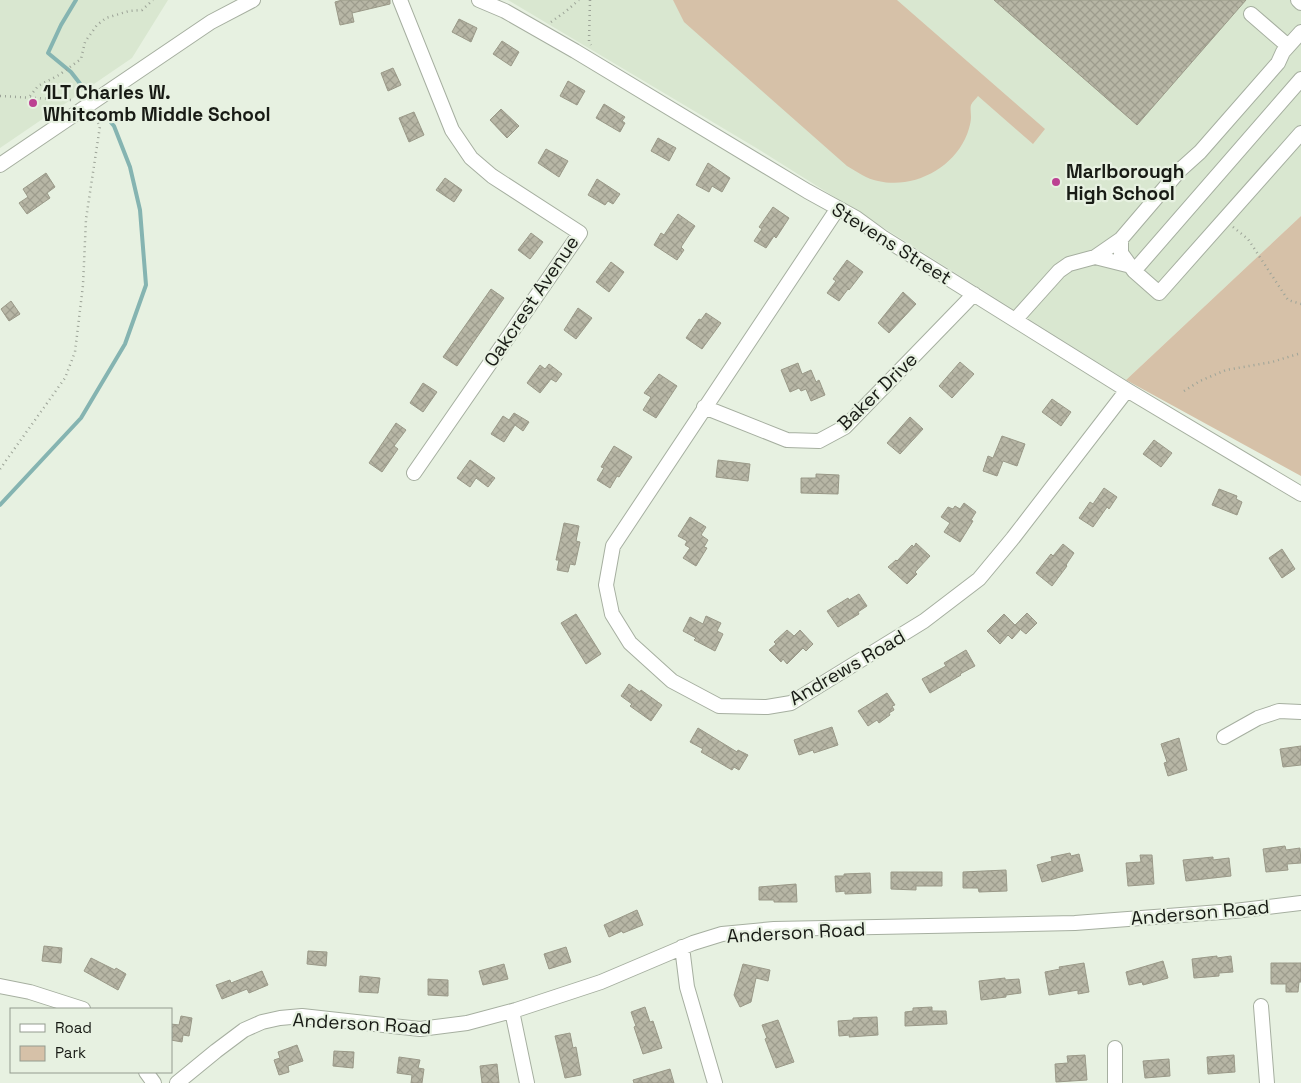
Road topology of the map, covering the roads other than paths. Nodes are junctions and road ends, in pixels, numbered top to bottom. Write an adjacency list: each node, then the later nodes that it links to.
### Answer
1 (253, 0): 11 (street)
2 (400, 0): 20 (street, Oakcrest Avenue)
3 (479, 0): 12 (street, Stevens Street)
4 (1298, 0): 5 (street)
5 (1301, 2)
6 (1251, 14): 8 (street)
7 (1301, 32): 8 (street)
8 (1288, 46): 13 (street)
9 (1301, 80): 15 (street)
10 (1301, 133): 15 (street)
11 (0, 165)
12 (838, 208): 16 (street, Stevens Street); 19 (street, Andrews Road)
13 (1121, 239): 14 (street); 15 (street)
14 (1095, 257): 15 (street); 17 (street)
15 (1132, 268)
16 (974, 294): 17 (street, Stevens Street); 19 (street, Baker Drive)
17 (1015, 320): 18 (street, Stevens Street)
18 (1127, 390): 19 (street, Andrews Road); 21 (street, Stevens Street)
19 (704, 407)
20 (414, 473)
21 (1301, 494)
22 (1301, 712): 23 (street)
23 (1224, 737)
24 (1301, 903): 25 (street, Anderson Road)
25 (682, 947): 29 (street, Anderson Road); 33 (street)
26 (0, 986): 28 (street)
27 (1261, 1006): 35 (street)
28 (80, 1008)
29 (512, 1011): 31 (street, Anderson Road); 32 (street)
30 (1114, 1048): 34 (street)
31 (177, 1083)
32 (527, 1083)
33 (715, 1083)
34 (1115, 1083)
35 (1267, 1083)

